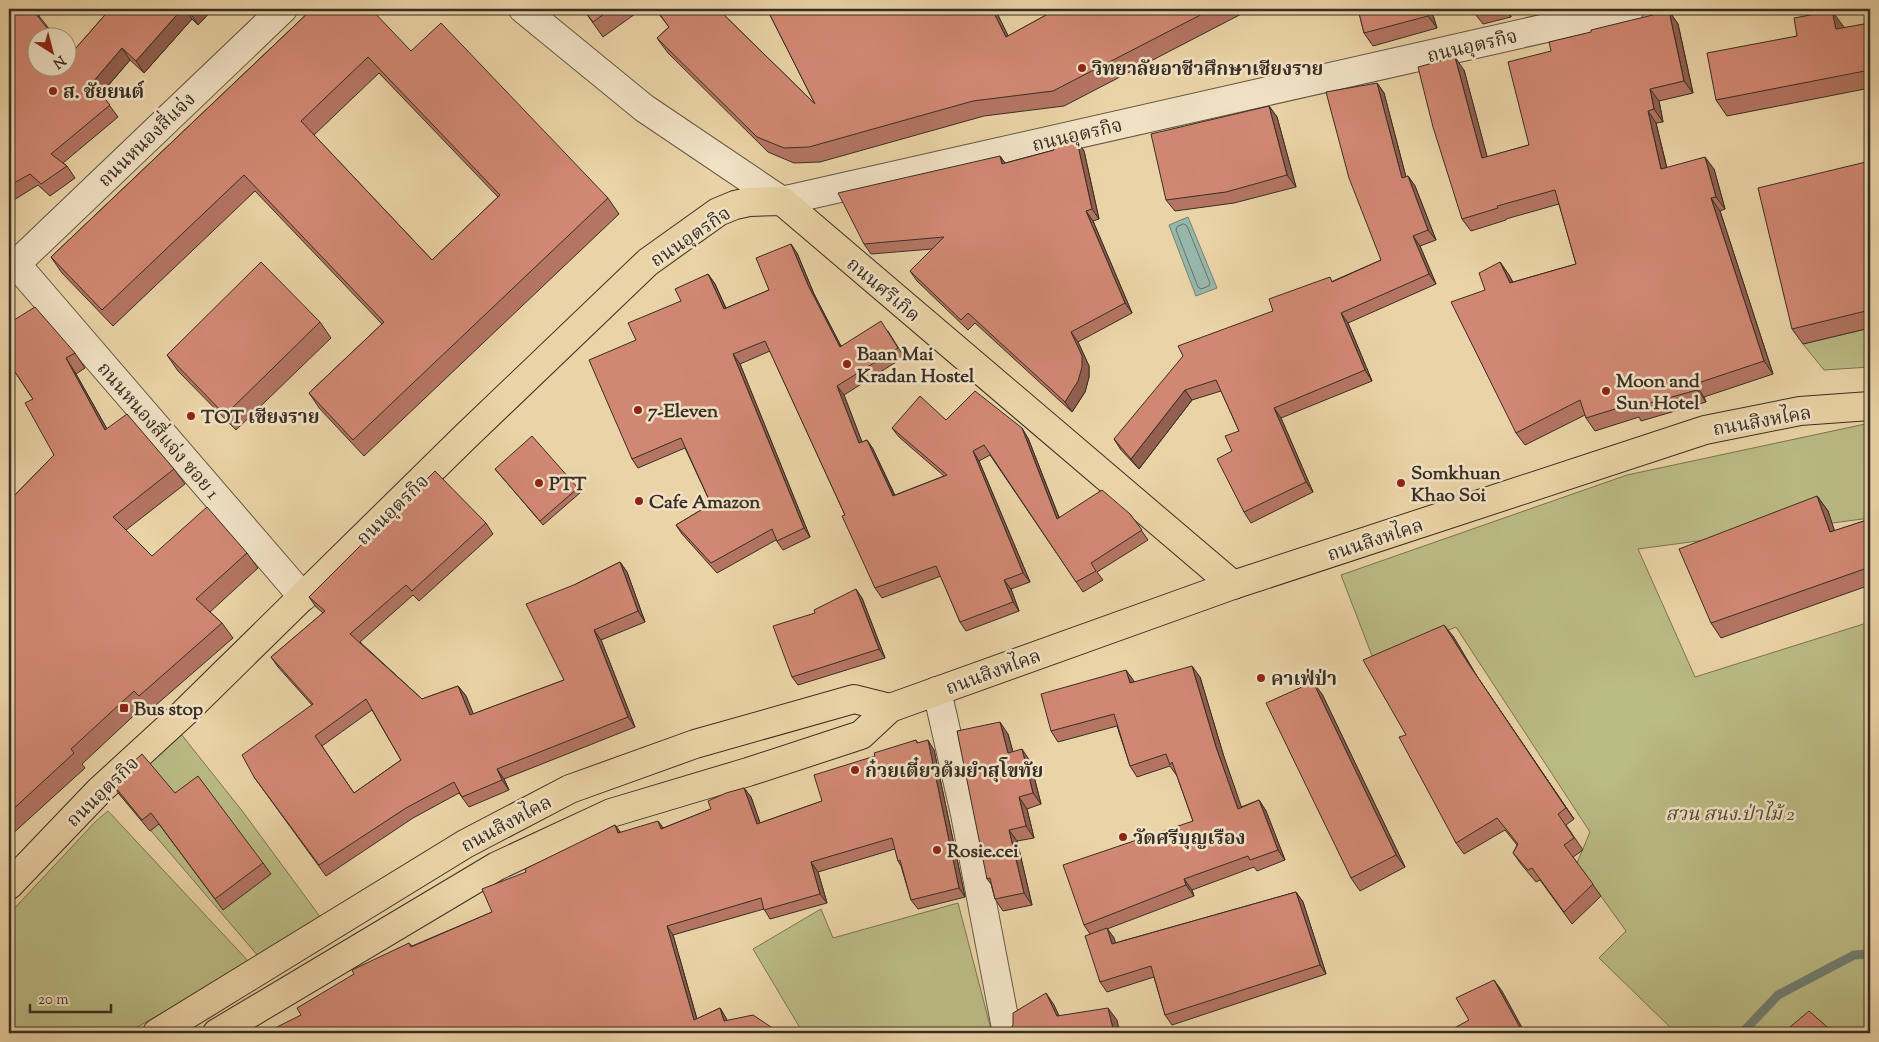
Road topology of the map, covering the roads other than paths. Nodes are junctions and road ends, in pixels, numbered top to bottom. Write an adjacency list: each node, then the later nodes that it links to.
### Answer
1 (283, 9): 5 (street, ถนนหนองสี่แจ่ง)
2 (523, 9): 4 (street, ถนนศรีเกิด)
3 (1630, 9): 4 (street, ถนนอุตรกิจ)
4 (782, 201): 7 (main road, ถนนศรีเกิด); 8 (main road, ถนนอุตรกิจ)
5 (12, 266): 8 (street, ถนนหนองสี่แจ่ง ซอย 1)
6 (1870, 406): 7 (main road, ถนนสิงหไคล)
7 (1233, 585): 9 (main road, ถนนสิงหไคล)
8 (303, 597): 11 (main road, ถนนอุตรกิจ)
9 (937, 691): 10 (main road, ถนนสิงหไคล); 14 (street)
10 (890, 708): 12 (main road, ถนนสิงหไคล); 13 (main road, ถนนสิงหไคล)
11 (9, 885)
12 (157, 1033)
13 (217, 1033)
14 (1008, 1033)

